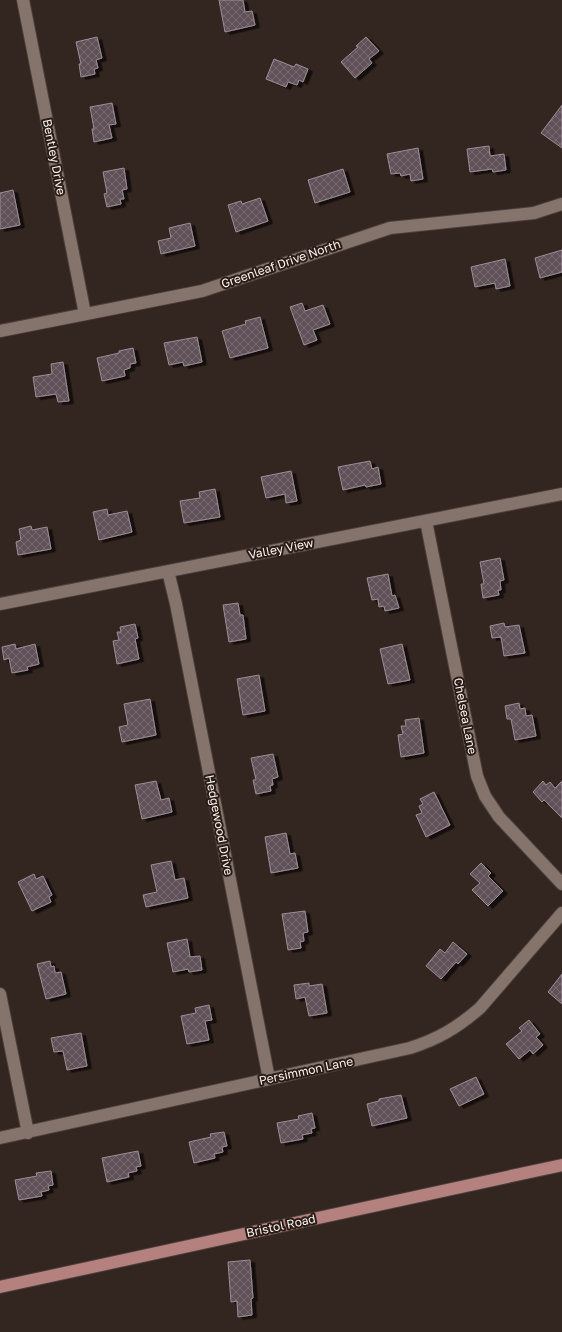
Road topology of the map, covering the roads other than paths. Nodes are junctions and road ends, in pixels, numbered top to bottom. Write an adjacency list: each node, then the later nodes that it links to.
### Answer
1 (24, 0): 3 (street, Bentley Drive)
2 (562, 204): 3 (street, Greenleaf Drive North)
3 (85, 314): 4 (street, Greenleaf Drive North)
4 (0, 331)
5 (562, 494): 6 (street, Valley View)
6 (426, 521): 7 (street, Valley View); 9 (street, Chelsea Lane)
7 (168, 572): 8 (street, Valley View); 12 (street, Hedgewood Drive)
8 (0, 604)
9 (562, 884)
10 (562, 913): 12 (street, Persimmon Lane)
11 (0, 994): 13 (street)
12 (269, 1079): 13 (street, Persimmon Lane)
13 (28, 1133): 14 (street, Persimmon Lane)
14 (0, 1138)
15 (562, 1165): 16 (main road, Bristol Road)
16 (0, 1287)

